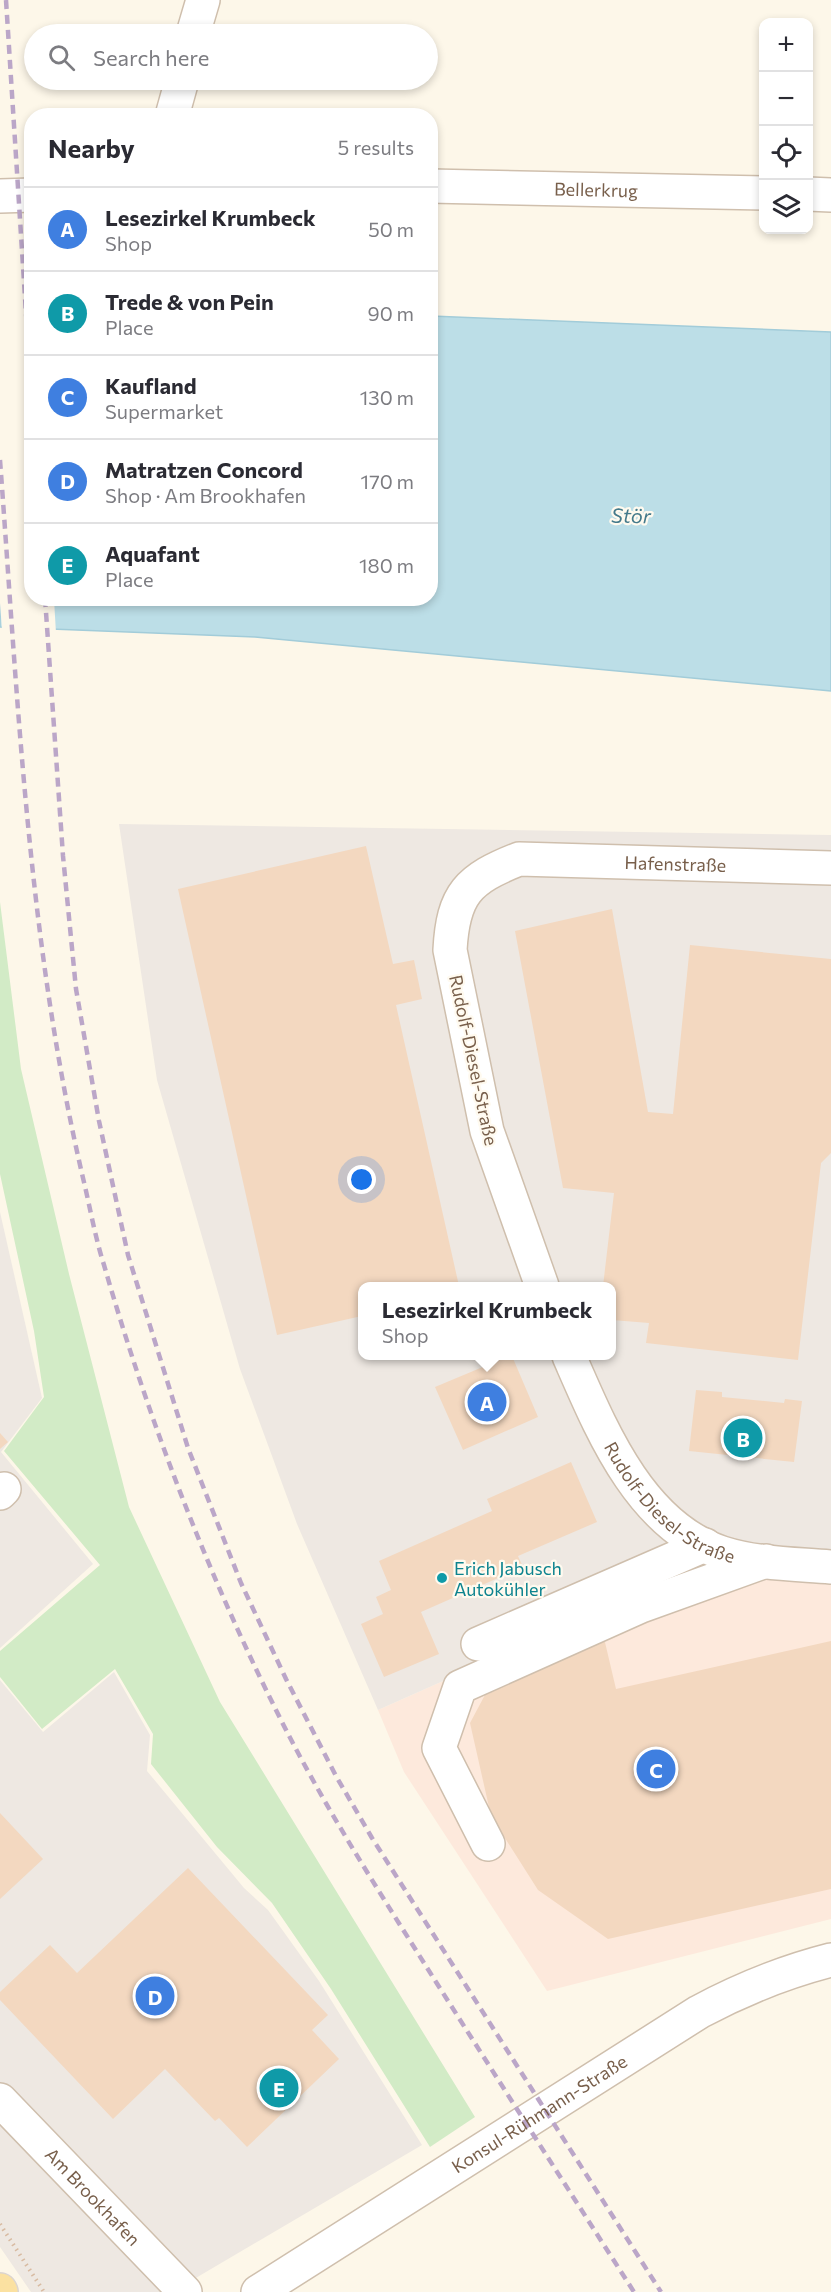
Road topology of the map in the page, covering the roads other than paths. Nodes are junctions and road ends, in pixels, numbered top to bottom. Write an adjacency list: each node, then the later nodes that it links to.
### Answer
1 (202, 0): 2 (street)
2 (196, 24)
3 (179, 90): 4 (street)
4 (174, 108)
5 (438, 186): 6 (street, Bellerkrug)
6 (759, 193)
7 (813, 194): 9 (street)
8 (24, 195): 10 (street)
9 (831, 195)
10 (0, 196)
11 (519, 859): 12 (street, Hafenstraße); 13 (street, Rudolf-Diesel-Straße)
12 (831, 868)
13 (540, 1282)
14 (571, 1360): 15 (street, Rudolf-Diesel-Straße)
15 (705, 1545): 16 (street, Rudolf-Diesel-Straße); 18 (street)
16 (766, 1561): 17 (street, Rudolf-Diesel-Straße); 19 (street)
17 (831, 1567)
18 (478, 1644)
19 (488, 1844)
20 (831, 1960): 23 (street, Konsul-Rühmann-Straße)
21 (0, 2100): 22 (street, Am Brookhafen)
22 (185, 2292)
23 (258, 2292)

